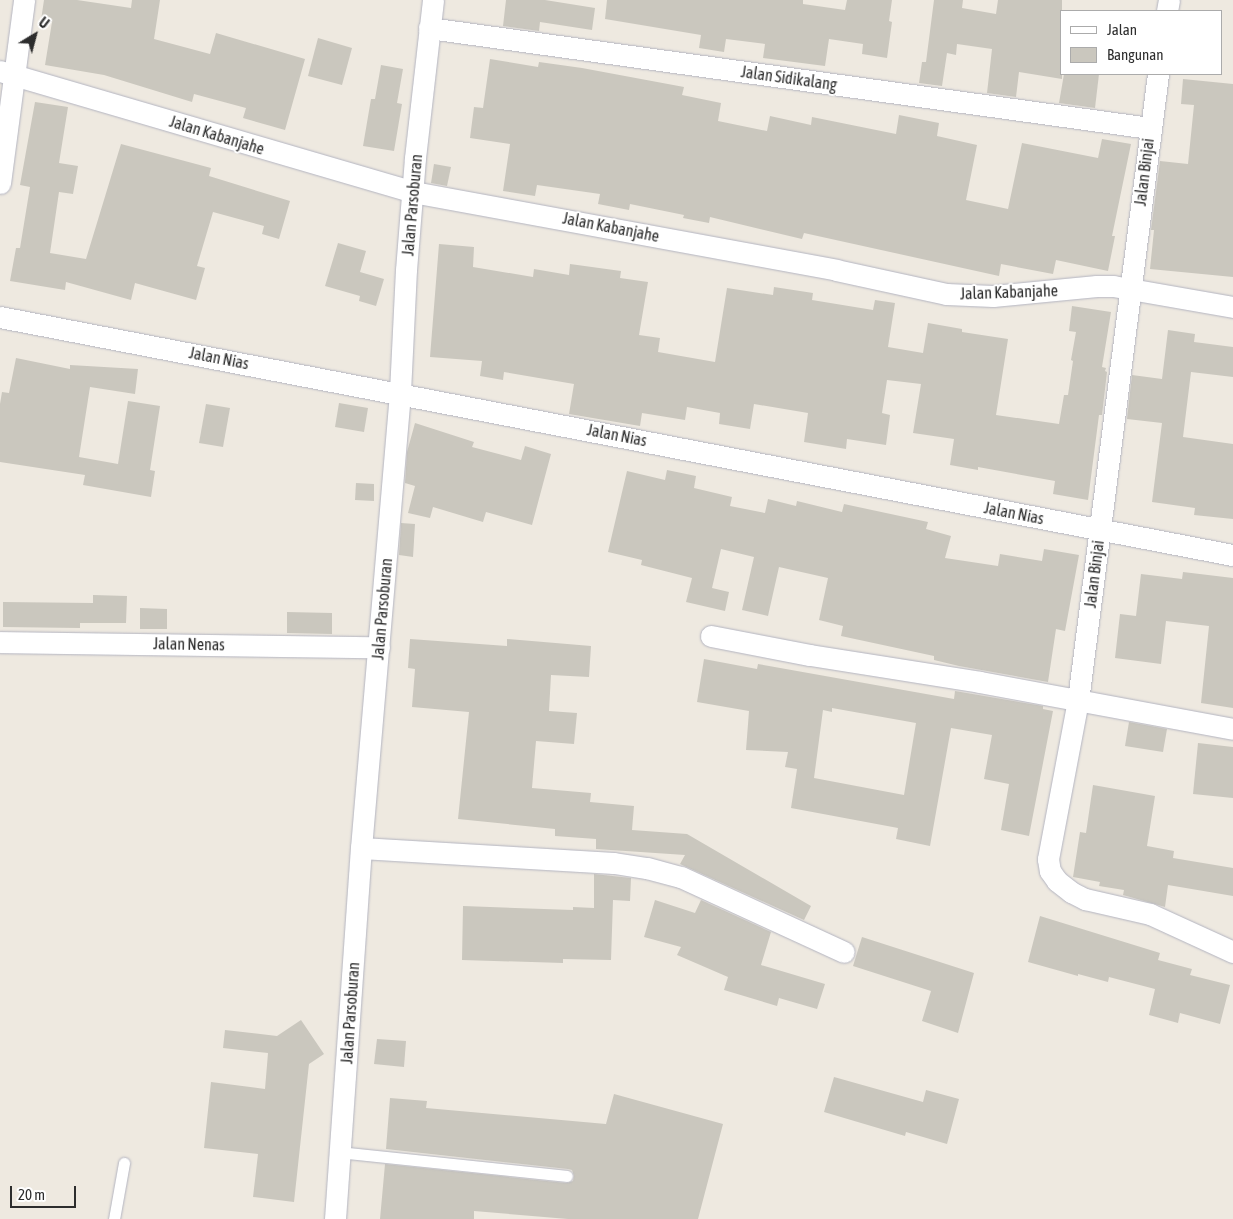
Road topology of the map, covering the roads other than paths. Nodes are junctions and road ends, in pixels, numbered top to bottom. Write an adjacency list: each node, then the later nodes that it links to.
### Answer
1 (24, 0): 4 (street)
2 (433, 0): 3 (street, Jalan Parsoburan)
3 (429, 28): 6 (street, Jalan Sidikalang); 8 (street, Jalan Parsoburan)
4 (7, 73): 7 (street); 8 (street, Jalan Kabanjahe)
5 (1158, 75): 6 (street, Jalan Binjai)
6 (1150, 128): 9 (street, Jalan Binjai)
7 (0, 183)
8 (413, 192): 9 (street, Jalan Kabanjahe); 12 (street, Jalan Parsoburan)
9 (1129, 288): 10 (street, Jalan Kabanjahe); 13 (street, Jalan Binjai)
10 (1233, 307)
11 (0, 317): 12 (street, Jalan Nias)
12 (400, 392): 13 (street, Jalan Nias); 17 (street, Jalan Parsoburan)
13 (1100, 529): 14 (street, Jalan Nias); 18 (street, Jalan Binjai)
14 (1233, 555)
15 (711, 636): 18 (street)
16 (0, 642): 17 (street, Jalan Nenas)
17 (379, 646): 20 (street, Jalan Parsoburan)
18 (1078, 700): 19 (street); 22 (street, Jalan Binjai)
19 (1233, 729)
20 (361, 848): 21 (street); 23 (street, Jalan Parsoburan)
21 (844, 952)
22 (1233, 952)
23 (339, 1152): 25 (lane); 27 (street, Jalan Parsoburan)
24 (124, 1163): 26 (lane)
25 (567, 1176)
26 (114, 1219)
27 (335, 1219)

